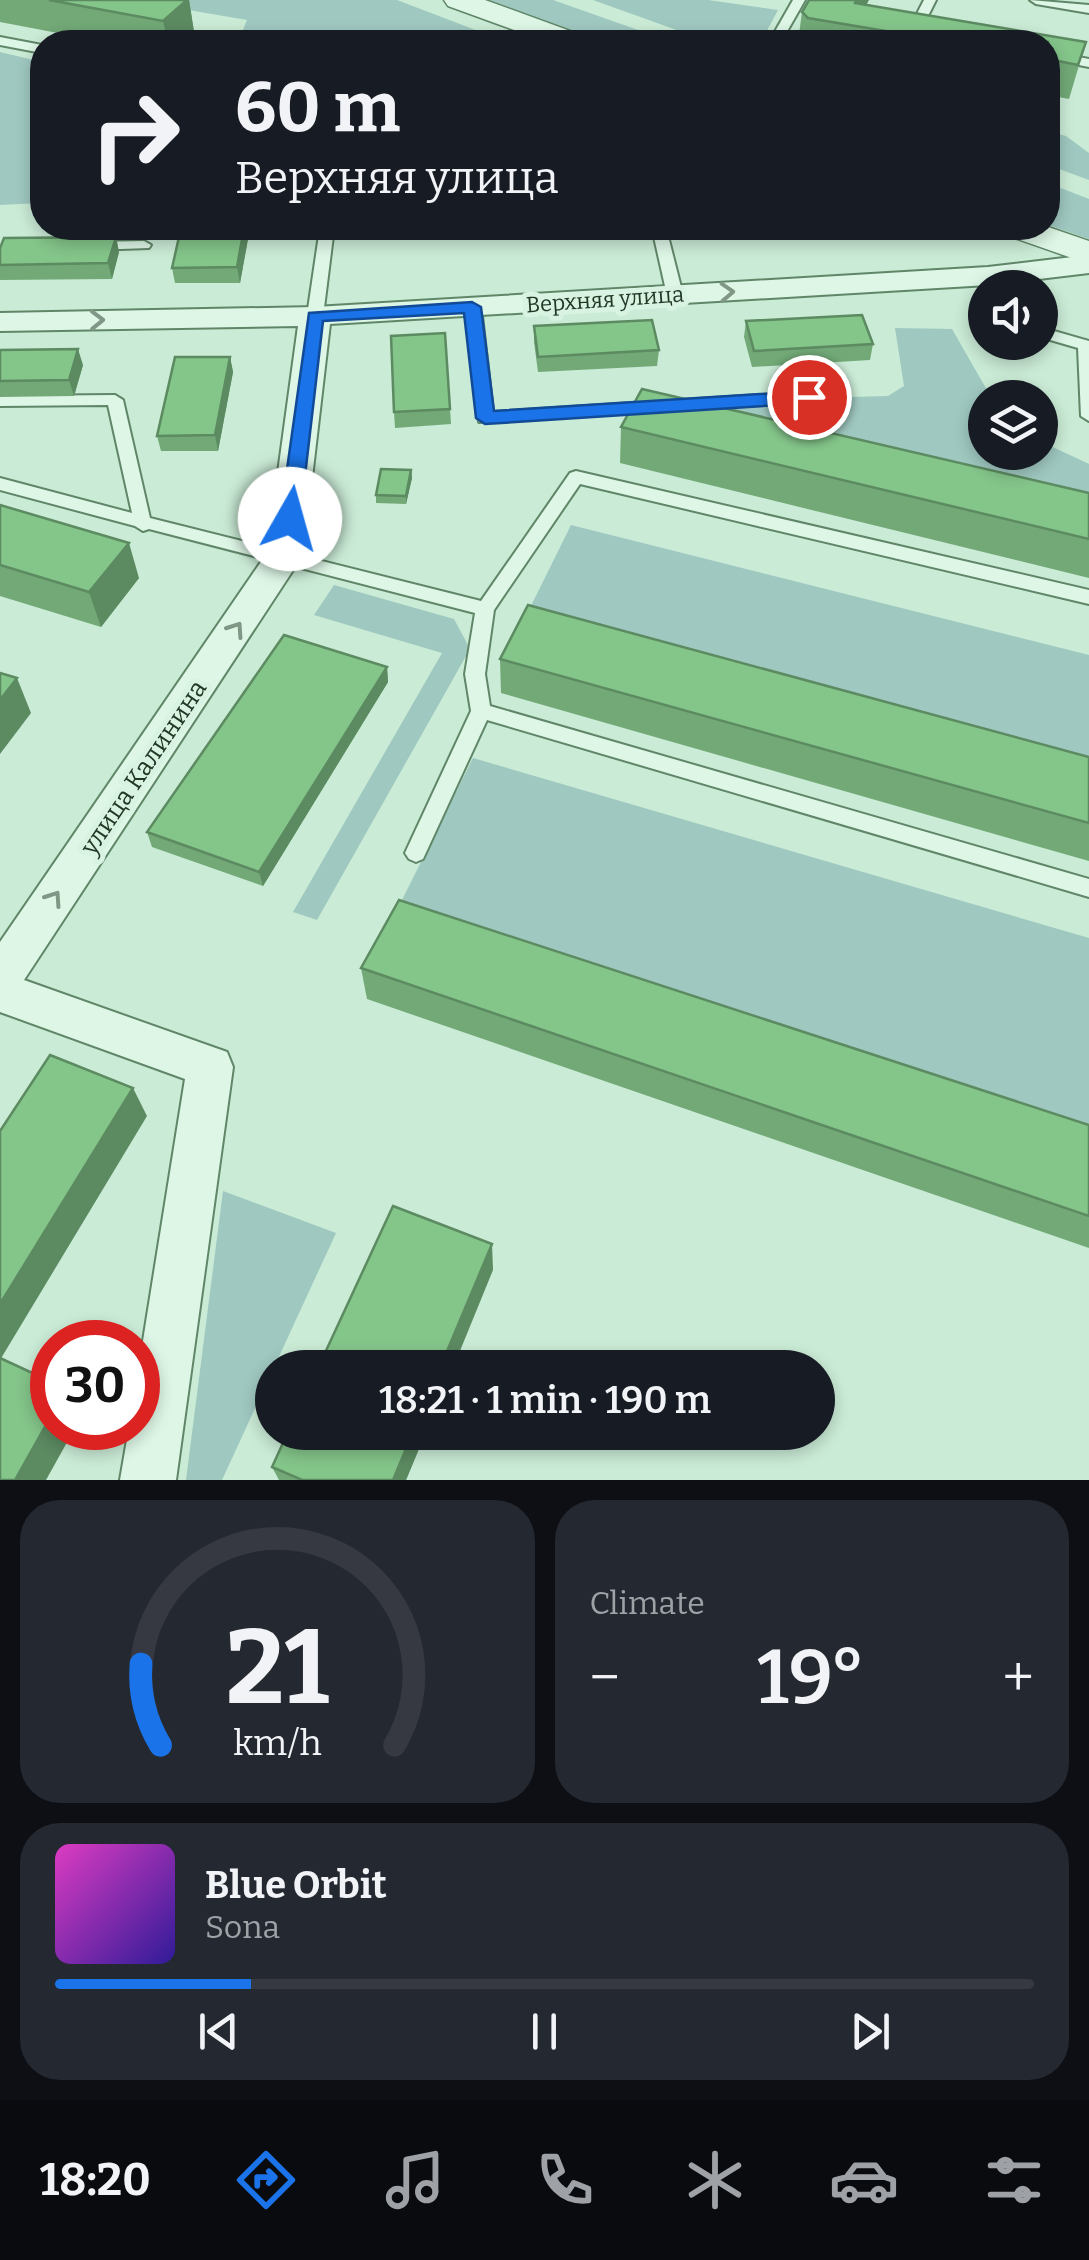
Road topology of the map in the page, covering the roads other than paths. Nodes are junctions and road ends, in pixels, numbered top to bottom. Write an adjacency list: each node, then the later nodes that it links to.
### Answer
1 (458, 0): 6 (street)
2 (800, 0): 7 (lane)
3 (930, 0): 8 (lane)
4 (1036, 0): 5 (lane)
5 (1089, 9)
6 (540, 30)
7 (782, 30)
8 (915, 30)
9 (0, 40): 10 (lane)
10 (30, 46)
11 (1060, 58): 12 (lane)
12 (1089, 62)
13 (326, 240): 24 (lane)
14 (661, 240): 22 (lane)
15 (1052, 240): 18 (street)
16 (144, 245): 17 (lane)
17 (72, 246)
18 (1089, 253)
19 (1089, 264): 20 (street, Верхняя улица)
20 (1056, 270)
21 (968, 283): 22 (street, Верхняя улица, one-way to 21)
22 (675, 295): 23 (street, Верхняя улица)
23 (472, 307): 24 (street, Верхняя улица); 29 (lane)
24 (315, 316): 25 (street, Верхняя улица, one-way to 24); 34 (street)
25 (0, 322)
26 (1058, 337): 27 (lane)
27 (1088, 346): 28 (lane)
28 (1088, 384): 31 (lane)
29 (809, 397)
30 (0, 401): 33 (lane)
31 (1089, 416)
32 (0, 484): 33 (lane)
33 (144, 524): 34 (lane)
34 (285, 555): 36 (lane); 40 (street, улица Калинина, one-way to 34)
35 (1089, 597): 36 (lane)
36 (485, 609): 37 (lane)
37 (481, 711): 38 (lane); 39 (lane)
38 (416, 853)
39 (1089, 888)
40 (0, 979)
41 (0, 992): 42 (street)
42 (148, 1480)

